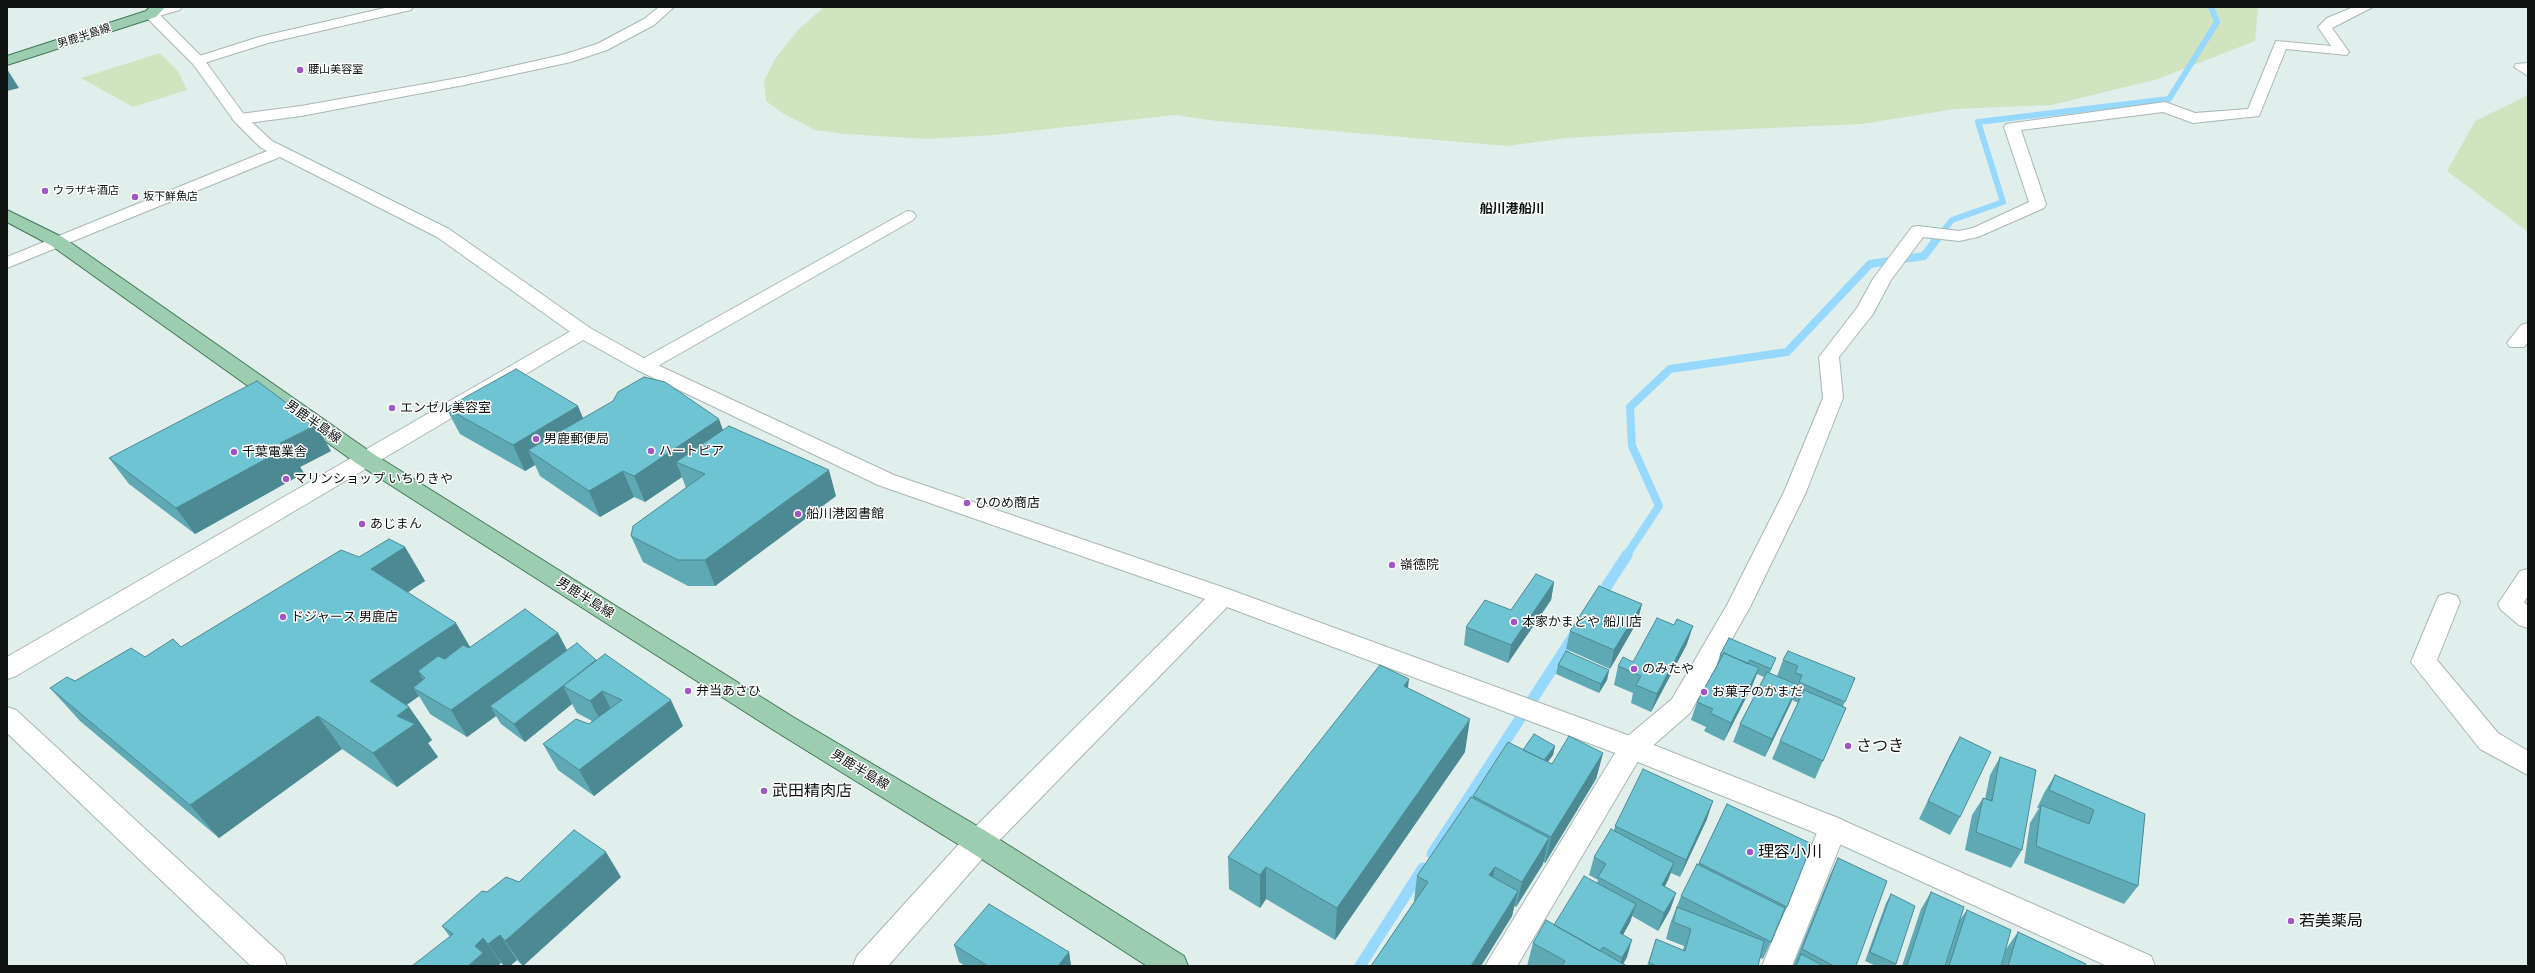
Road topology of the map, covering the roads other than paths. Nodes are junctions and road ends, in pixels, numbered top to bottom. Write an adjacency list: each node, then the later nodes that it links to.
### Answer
1 (175, 7): 5 (street)
2 (406, 7): 7 (street)
3 (667, 7): 10 (street)
4 (2366, 7): 25 (street)
5 (155, 10): 6 (main road, 男鹿半島線); 7 (street)
6 (7, 60)
7 (198, 61): 10 (street)
8 (2528, 67): 9 (street)
9 (2528, 72)
10 (240, 119): 11 (street)
11 (278, 152): 14 (street); 16 (street)
12 (7, 215): 14 (main road, 男鹿半島線)
13 (907, 216): 17 (street)
14 (58, 242): 15 (street); 18 (main road, 男鹿半島線)
15 (7, 263)
16 (583, 332): 17 (street); 18 (street)
17 (644, 366): 20 (street)
18 (364, 458): 23 (street); 28 (main road, 男鹿半島線)
19 (2528, 577): 22 (street)
20 (1222, 596): 25 (street); 28 (street)
21 (2448, 602): 26 (street)
22 (2528, 619)
23 (7, 669)
24 (7, 717): 29 (street)
25 (1632, 748): 27 (street); 32 (street)
26 (2528, 764)
27 (1834, 828): 33 (street); 34 (street)
28 (979, 842): 30 (street); 31 (main road, 男鹿半島線)
29 (272, 966)
30 (868, 966)
31 (1173, 966)
32 (1500, 966)
33 (1777, 966)
34 (2140, 966)

